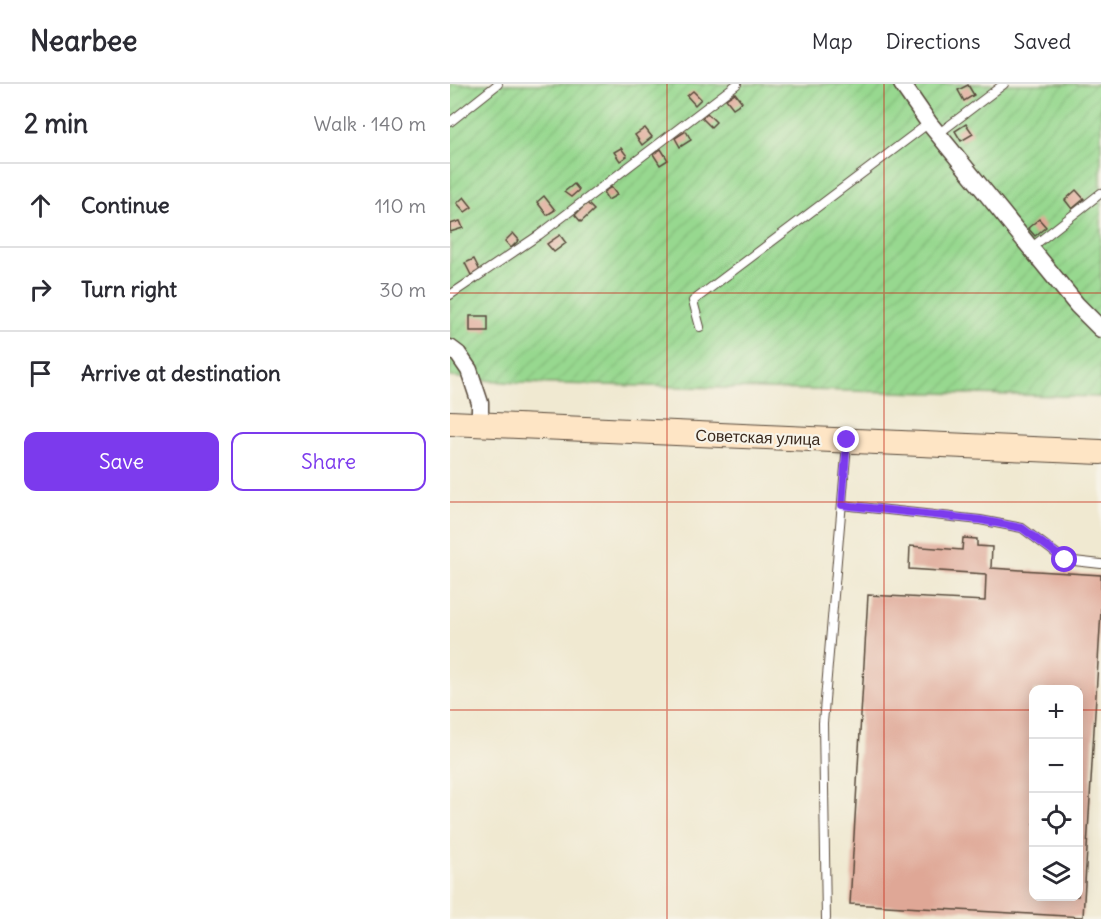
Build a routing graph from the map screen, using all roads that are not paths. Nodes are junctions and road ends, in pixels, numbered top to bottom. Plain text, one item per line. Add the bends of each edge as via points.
1 (498, 84) edge
2 (737, 84) edge
3 (902, 84) edge
4 (1004, 84) edge
5 (450, 122) edge
6 (934, 128) junction
7 (1101, 193) edge
8 (1032, 247) junction
9 (450, 295) edge
10 (700, 327) dead end
11 (1101, 329) edge
12 (450, 348) edge
13 (450, 423) edge
14 (480, 424) junction
15 (847, 440) junction
16 (1101, 452) edge
17 (842, 505) junction
18 (1101, 564) edge
19 (826, 919) edge

1 - 5 lane
2 - 9 lane via 538,236
3 - 6 street
4 - 6 lane
6 - 8 street
6 - 10 lane via 693,301
7 - 8 lane
8 - 11 street
12 - 14 street via 469,370 480,403
13 - 14 main road, Советская улица
14 - 15 main road, Советская улица
15 - 16 main road, Советская улица
15 - 17 lane
17 - 18 lane via 1022,528 1065,560
17 - 19 lane via 823,723

